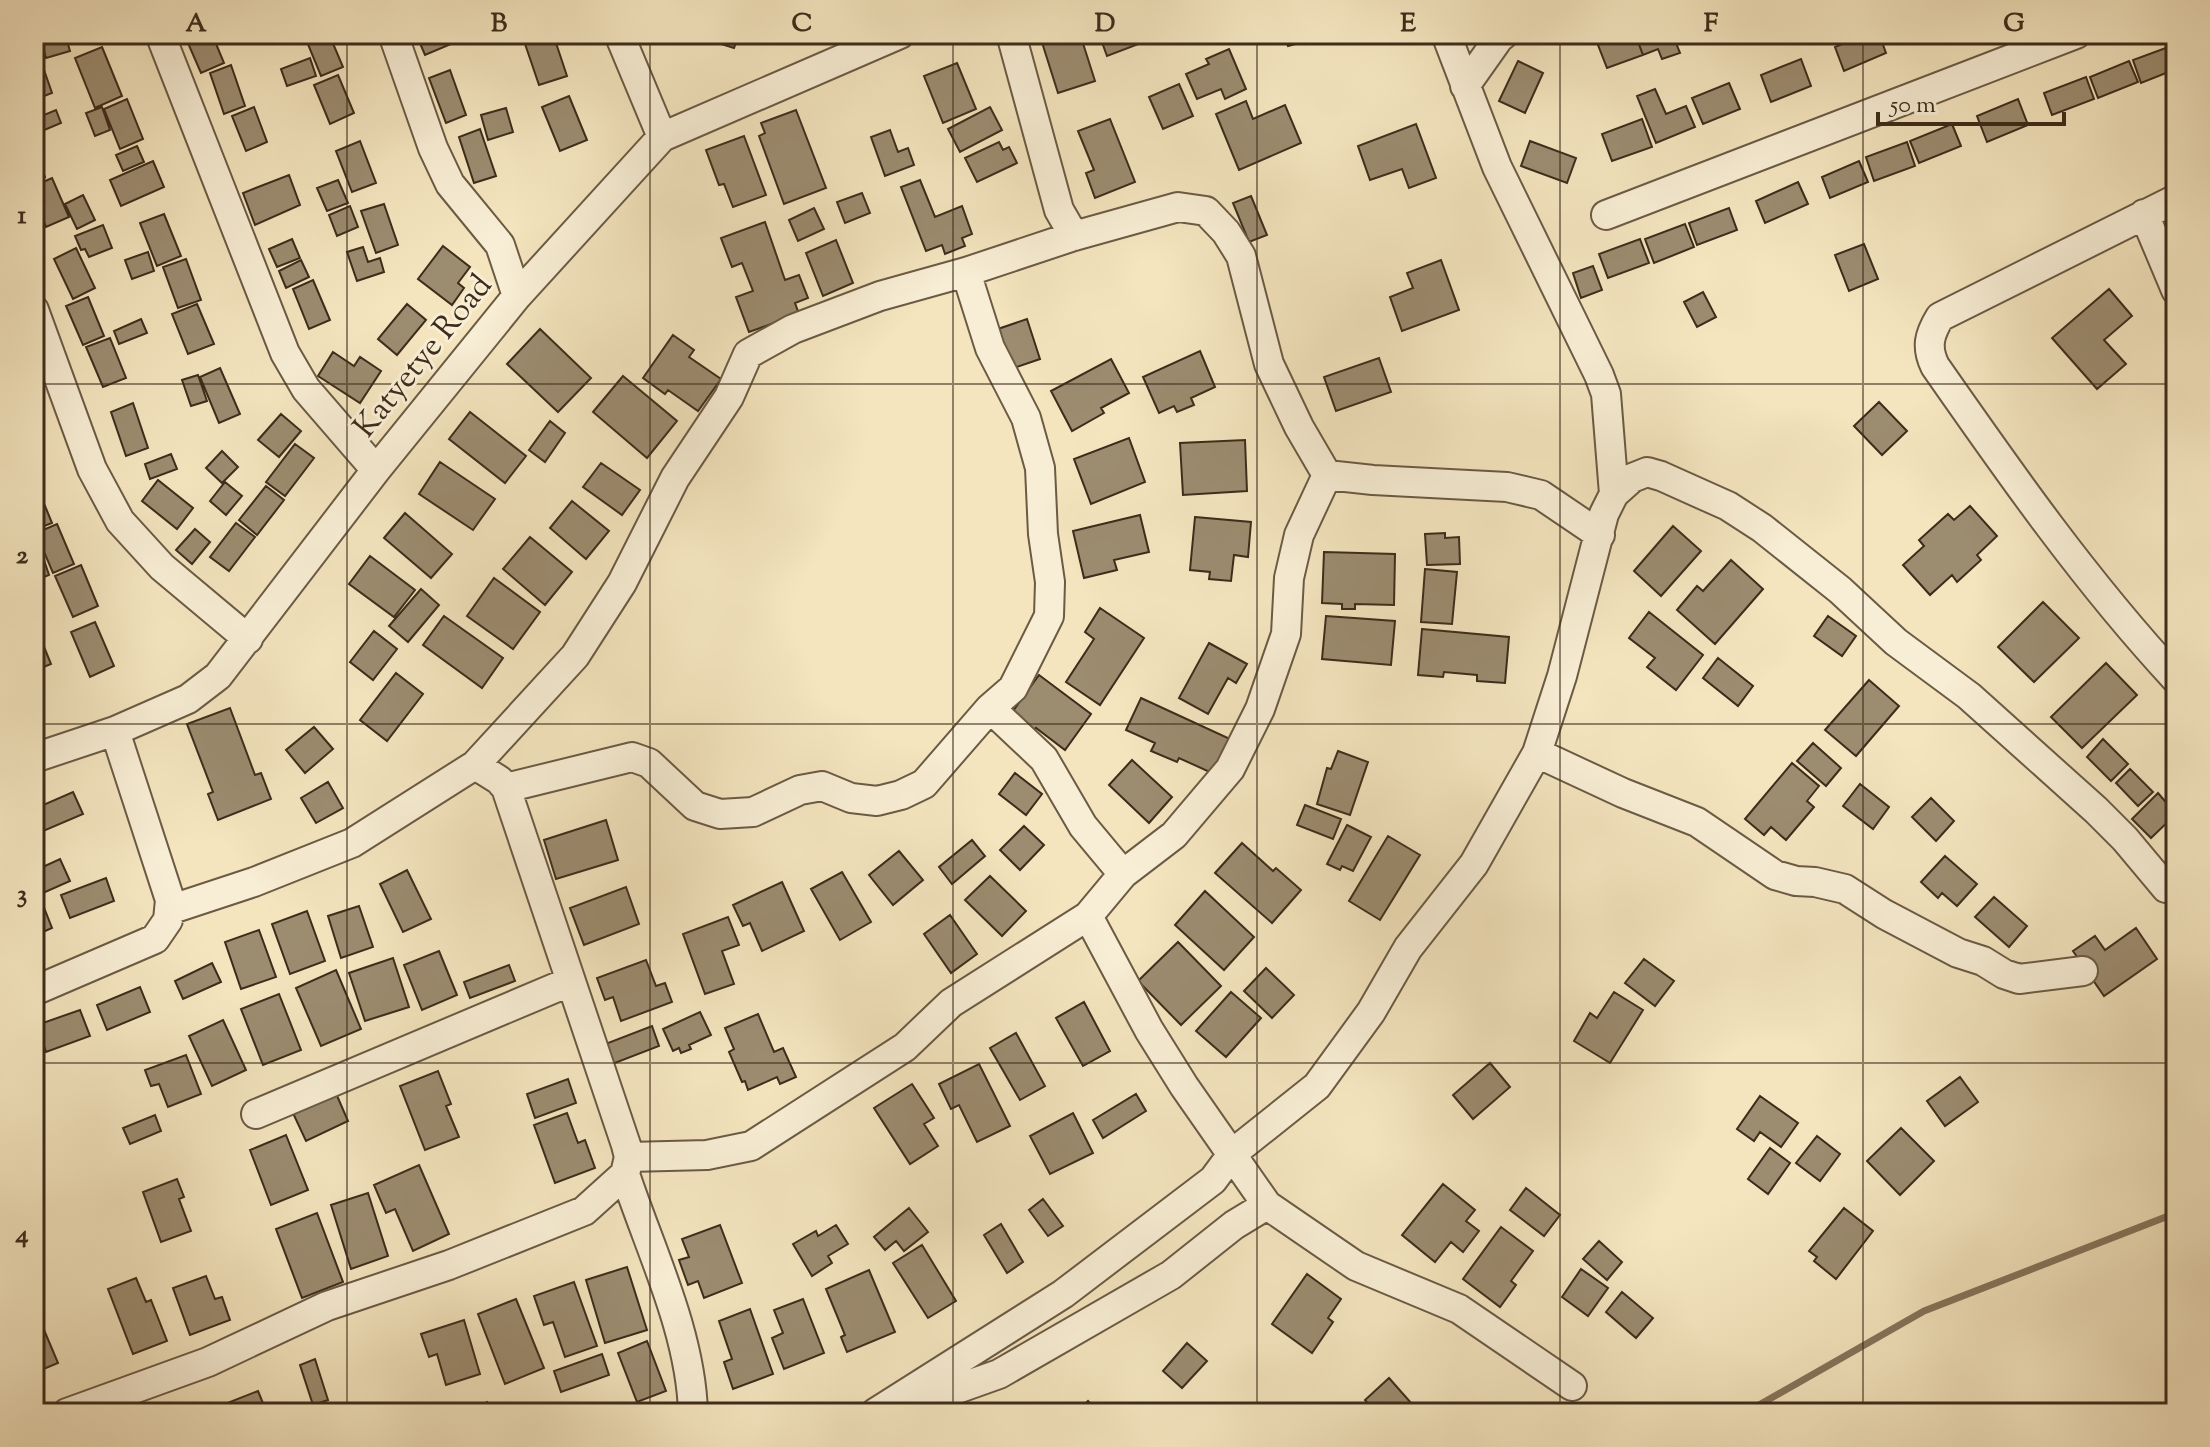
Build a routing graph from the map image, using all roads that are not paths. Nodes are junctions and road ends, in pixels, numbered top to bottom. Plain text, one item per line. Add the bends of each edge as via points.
1 (160, 34) edge
2 (393, 34) edge
3 (619, 34) edge
4 (900, 34) edge
5 (1011, 34) edge
6 (1446, 34) edge
7 (1504, 34) edge
8 (2076, 34) edge
9 (1465, 86) junction
10 (662, 137) junction
11 (2176, 199) edge
12 (2144, 214) junction
13 (1606, 215) dead end
14 (1074, 236) junction
15 (966, 272) junction
16 (2176, 290) edge
17 (517, 296) junction
18 (34, 310) edge
19 (376, 470) junction
20 (1327, 475) junction
21 (1614, 494) junction
22 (1600, 535) junction
23 (248, 639) junction
24 (2176, 679) edge
25 (990, 708) junction
26 (115, 731) junction
27 (1537, 753) junction
28 (34, 758) edge
29 (475, 765) junction
30 (506, 788) junction
31 (1123, 874) junction
32 (2166, 888) dead end
33 (169, 910) junction
34 (1088, 916) junction
35 (2083, 971) dead end
36 (569, 982) junction
37 (34, 991) edge
38 (256, 1114) dead end
39 (1233, 1153) junction
40 (627, 1166) junction
41 (1267, 1205) junction
42 (1572, 1386) dead end
43 (884, 1408) edge
44 (67, 1413) edge
45 (693, 1413) edge

1 - 19 street via 285,353 306,389
2 - 17 street via 450,184 500,245
3 - 10 street
4 - 10 street, Katyetye Road
5 - 14 street via 1059,210
6 - 9 street
7 - 9 street
8 - 13 street
9 - 21 street via 1497,167 1603,385
10 - 17 street, Katyetye Road
11 - 12 street
12 - 16 street
12 - 24 street via 1940,317 1929,353 2086,577
14 - 15 street
14 - 20 street via 1178,207 1206,211 1241,256 1269,364
15 - 25 street via 990,348 1026,418 1040,468 1050,582 1049,616 1013,688
15 - 29 street via 866,301 793,329 748,354 729,397 675,478 622,583 575,656
17 - 19 street, Katyetye Road
18 - 23 street via 92,469 120,521 162,567
19 - 23 street, Katyetye Road
20 - 22 street via 1507,487 1541,495
20 - 31 street via 1299,535 1289,578 1286,634 1260,709 1230,769 1174,835
21 - 22 street
21 - 32 street via 1647,472 1728,506 1762,528 1896,642 1969,696 2096,810
22 - 27 street
23 - 26 street, Katyetye Road via 218,676 188,699
25 - 30 street via 924,784 877,801 822,786 800,790 753,812 720,814 695,806 649,763 632,757
25 - 31 street via 1044,759 1083,826
26 - 28 street, Katyetye Road
26 - 33 street
27 - 35 street via 1697,822 1775,875 1845,889 2004,974 2019,979
27 - 39 street via 1474,864 1408,948 1371,1012 1317,1086
29 - 30 street
29 - 33 street via 352,843
30 - 36 street
31 - 34 street
33 - 37 street via 155,939
34 - 39 street via 1149,1030
34 - 40 street via 951,1003 905,1047 751,1146
36 - 38 street
36 - 40 street
39 - 41 street
39 - 43 street via 1213,1180 1063,1294
40 - 44 street via 584,1211 327,1306 208,1362
40 - 45 street via 673,1306 693,1382
41 - 42 street via 1356,1266 1459,1309
41 - 43 street via 1171,1275 999,1374

